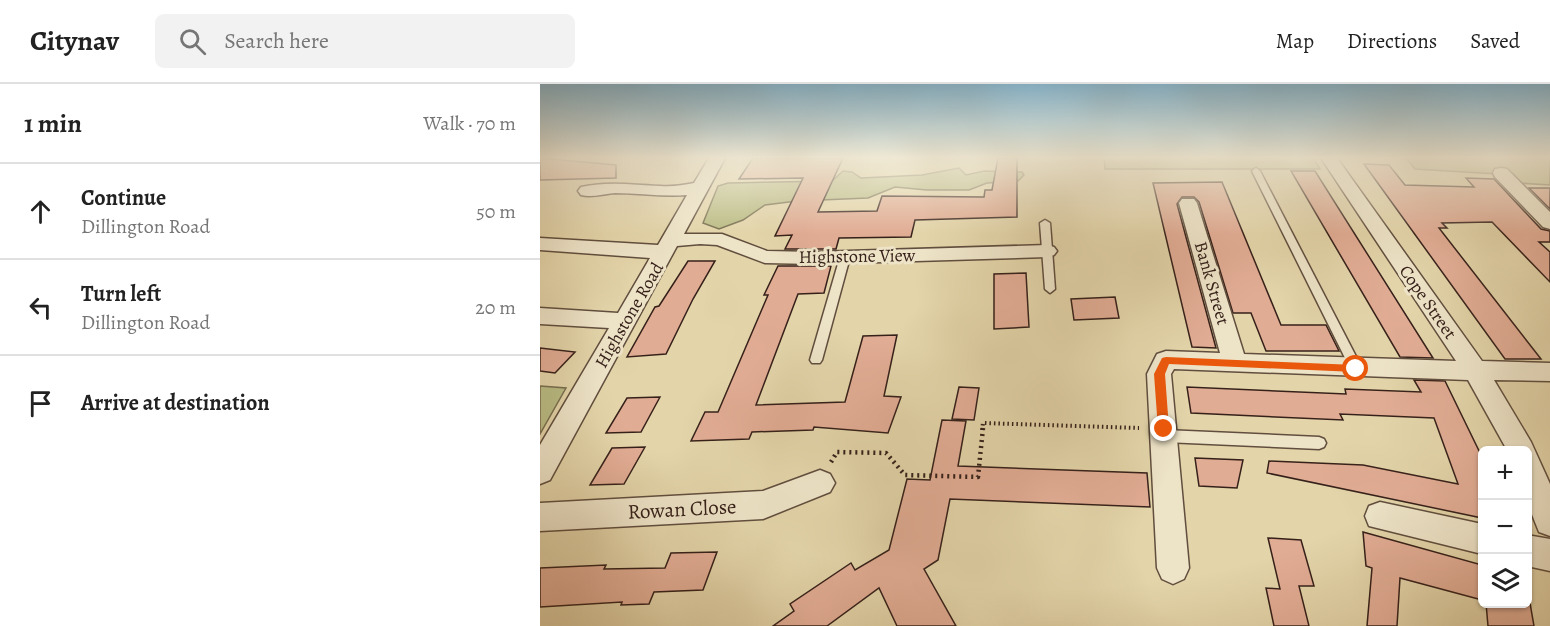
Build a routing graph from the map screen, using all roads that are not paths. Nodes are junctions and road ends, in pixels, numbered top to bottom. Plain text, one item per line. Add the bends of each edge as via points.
1 (703, 183) edge
2 (1262, 183) edge
3 (1346, 183) edge
4 (1511, 183) edge
5 (700, 188) junction
6 (587, 191) dead end
7 (1188, 203) dead end
8 (1045, 223) dead end
9 (1550, 224) edge
10 (540, 244) edge
11 (669, 245) junction
12 (1047, 251) junction
13 (845, 257) junction
14 (1050, 289) dead end
15 (540, 316) edge
16 (625, 321) junction
17 (816, 360) dead end
18 (1235, 364) junction
19 (1356, 369) junction
20 (1476, 371) junction
21 (1550, 372) edge
22 (1164, 432) junction
23 (1319, 443) dead end
24 (1519, 446) edge
25 (540, 471) edge
26 (1532, 475) edge
27 (820, 483) road end
28 (1380, 516) dead end
29 (540, 517) edge
30 (1550, 522) edge
31 (1478, 538) edge
32 (1532, 551) edge
33 (1550, 555) edge
34 (1173, 568) dead end

1 - 5 street, Highstone Road
2 - 19 lane
3 - 20 street, Cope Street
4 - 9 street
5 - 6 street via 664,192 615,188
5 - 11 street, Highstone Road
7 - 18 street, Bank Street
8 - 12 lane
10 - 11 street, Highstone View via 650,252
11 - 13 street, Highstone View via 700,237 723,240 765,257
11 - 16 street, Highstone Road
12 - 13 street, Highstone View
12 - 14 lane
13 - 17 lane
15 - 16 street
16 - 25 street, Highstone Road
18 - 19 street
18 - 22 street via 1166,360 1160,374
19 - 20 street
20 - 21 street
20 - 24 street, Cope Street
22 - 23 lane
22 - 34 street
26 - 30 street
27 - 29 street, Rowan Close via 763,505
28 - 31 street
32 - 33 street

